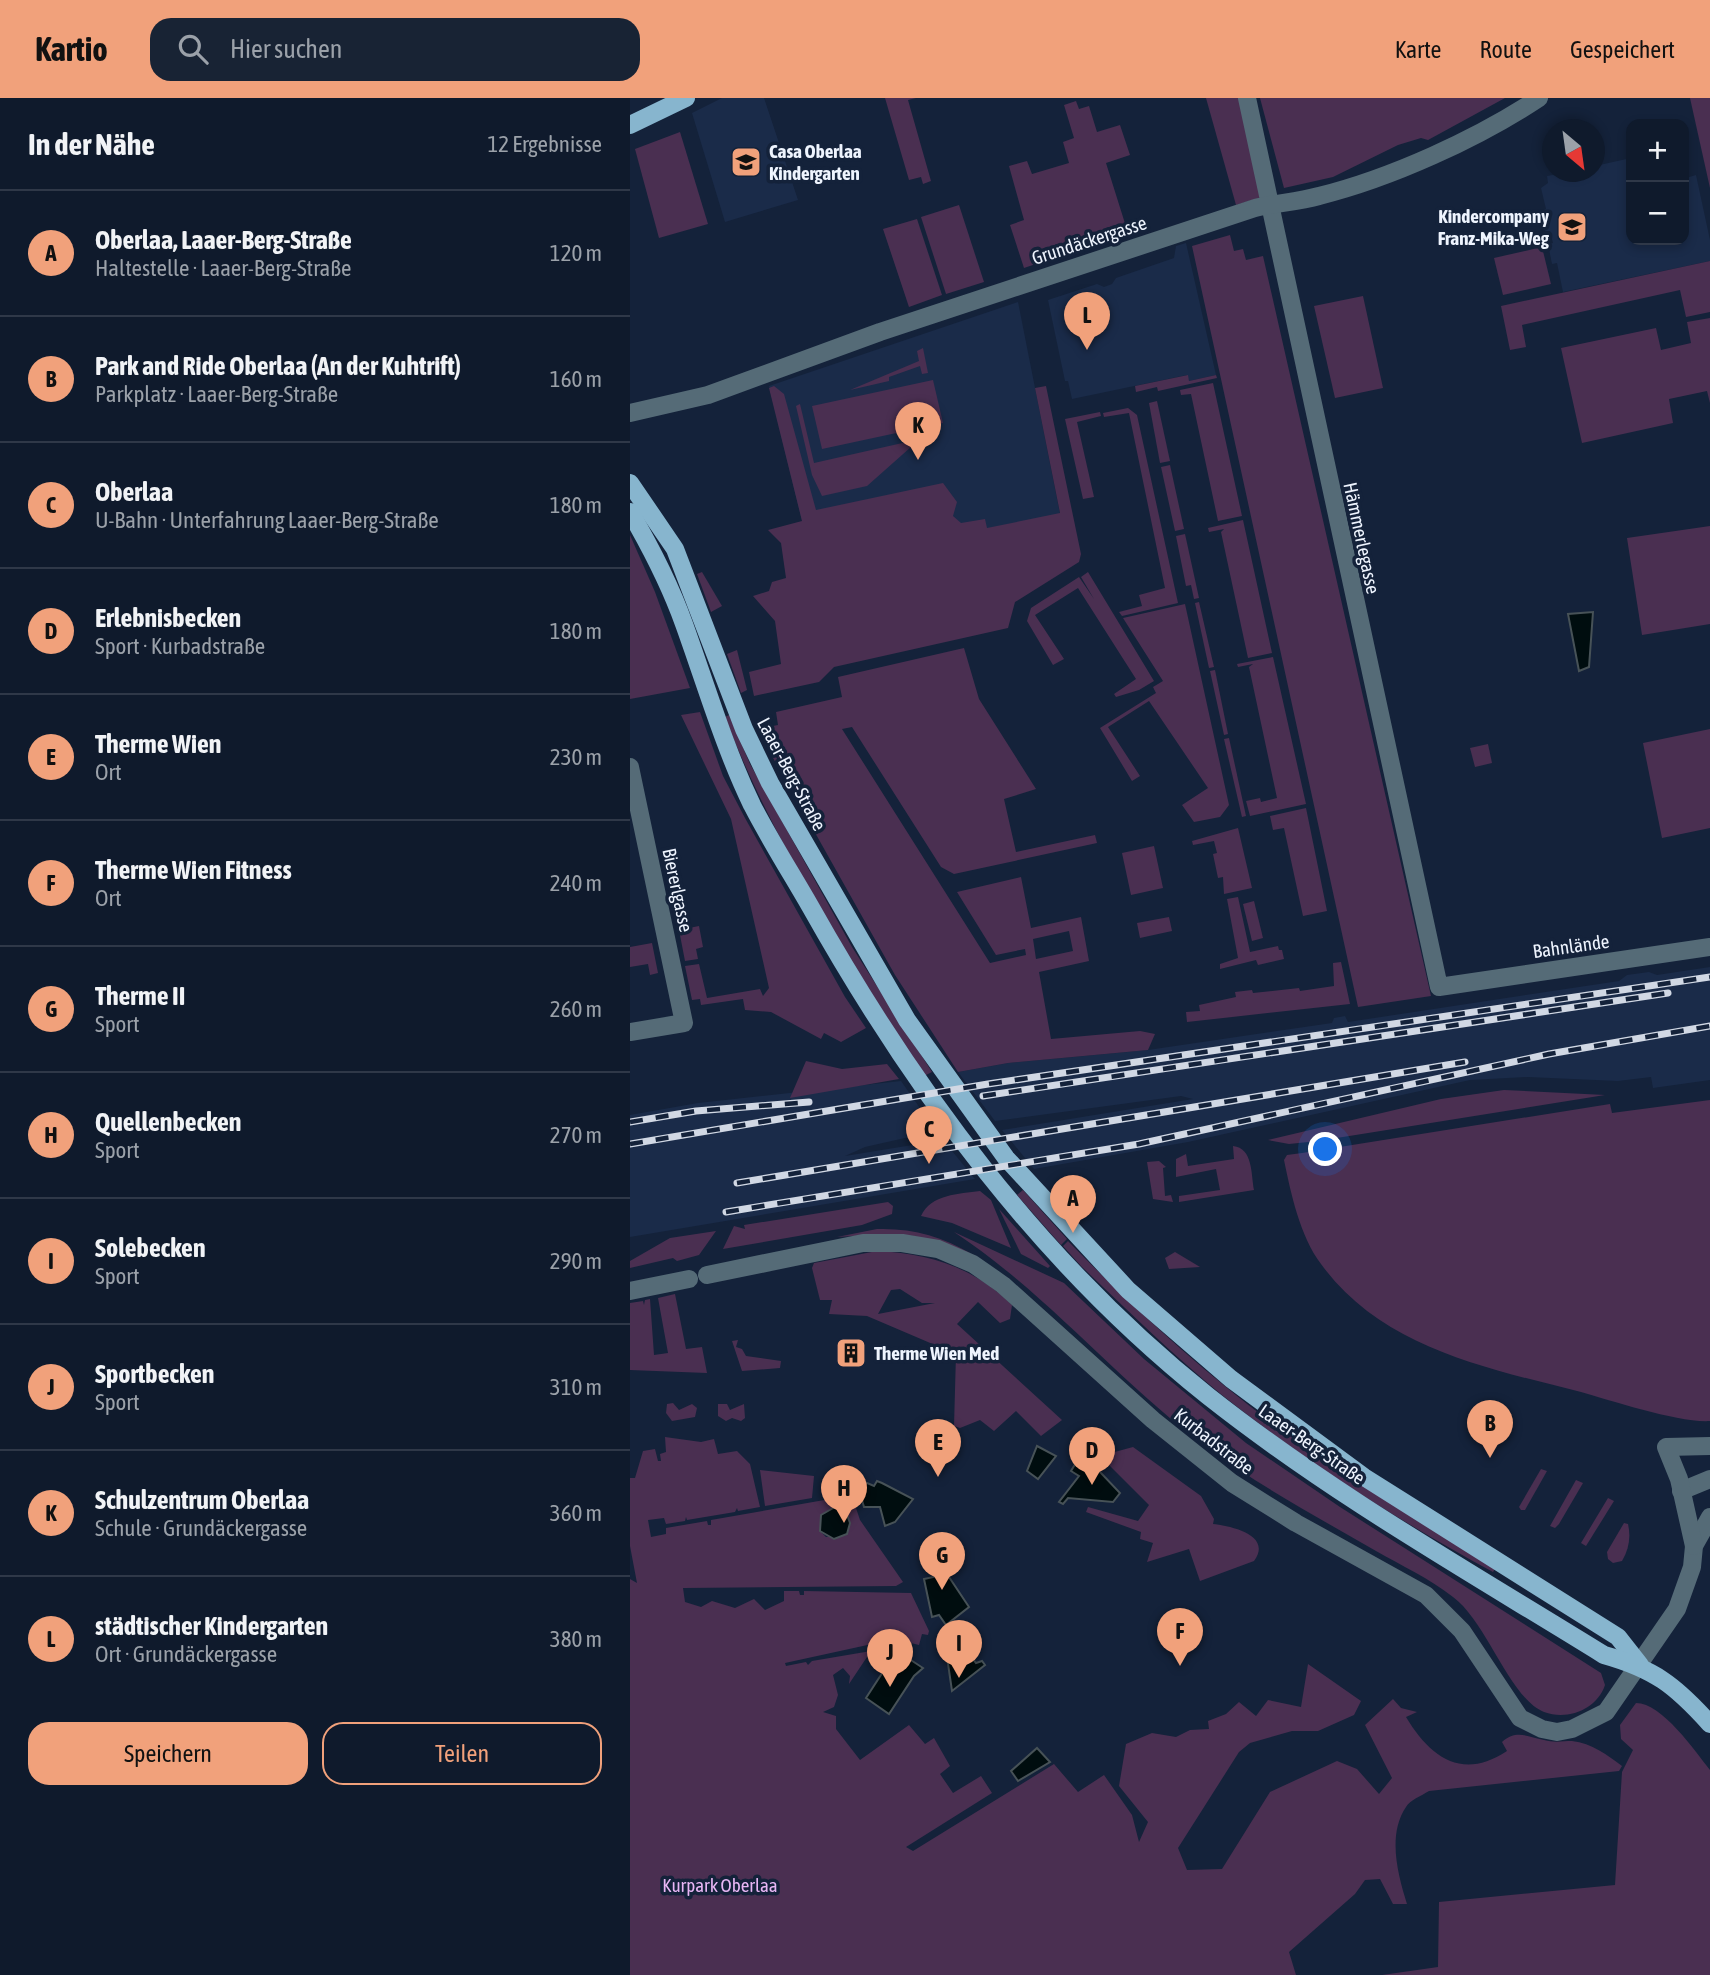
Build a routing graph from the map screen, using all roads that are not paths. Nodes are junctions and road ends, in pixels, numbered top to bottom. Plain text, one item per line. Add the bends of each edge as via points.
1 (686, 98) edge
2 (1247, 98) edge
3 (1539, 98) edge
4 (630, 125) edge
5 (1271, 204) junction
6 (635, 411) edge
7 (630, 483) edge
8 (630, 512) edge
9 (630, 766) edge
10 (1710, 947) edge
11 (1439, 987) joint
12 (630, 1032) edge
13 (630, 1291) edge
14 (1710, 1446) edge
15 (1710, 1479) edge
16 (1681, 1490) junction
17 (1710, 1517) edge
18 (1695, 1546) junction
19 (1640, 1665) junction
20 (1710, 1724) edge

1 - 4 main road
2 - 5 street, Hämmerlegasse
3 - 5 street, Grundäckergasse via 1488,127 1376,177 1319,196
5 - 6 street, Grundäckergasse via 900,325 708,395
5 - 11 street, Hämmerlegasse
7 - 19 main road, Laaer-Berg-Straße via 675,549 750,745 882,980 942,1073 1035,1191 1128,1290 1231,1379 1364,1477 1618,1637
8 - 19 main road, Laaer-Berg-Straße via 683,621 752,806 853,983 914,1077 1005,1196 1150,1345 1272,1444 1604,1654
9 - 12 street, Biererlgasse via 684,1023
10 - 11 street, Bahnlände
13 - 19 street, Kurbadstraße via 863,1244 938,1249 973,1264 1003,1285 1153,1420 1232,1483 1426,1595 1462,1631 1504,1697 1531,1725 1557,1732 1597,1718
14 - 16 street via 1666,1447
15 - 16 street
16 - 18 street
17 - 18 street
18 - 19 street, Kurbadstraße via 1676,1609
19 - 20 main road, Laaer-Berg-Straße via 1671,1684

